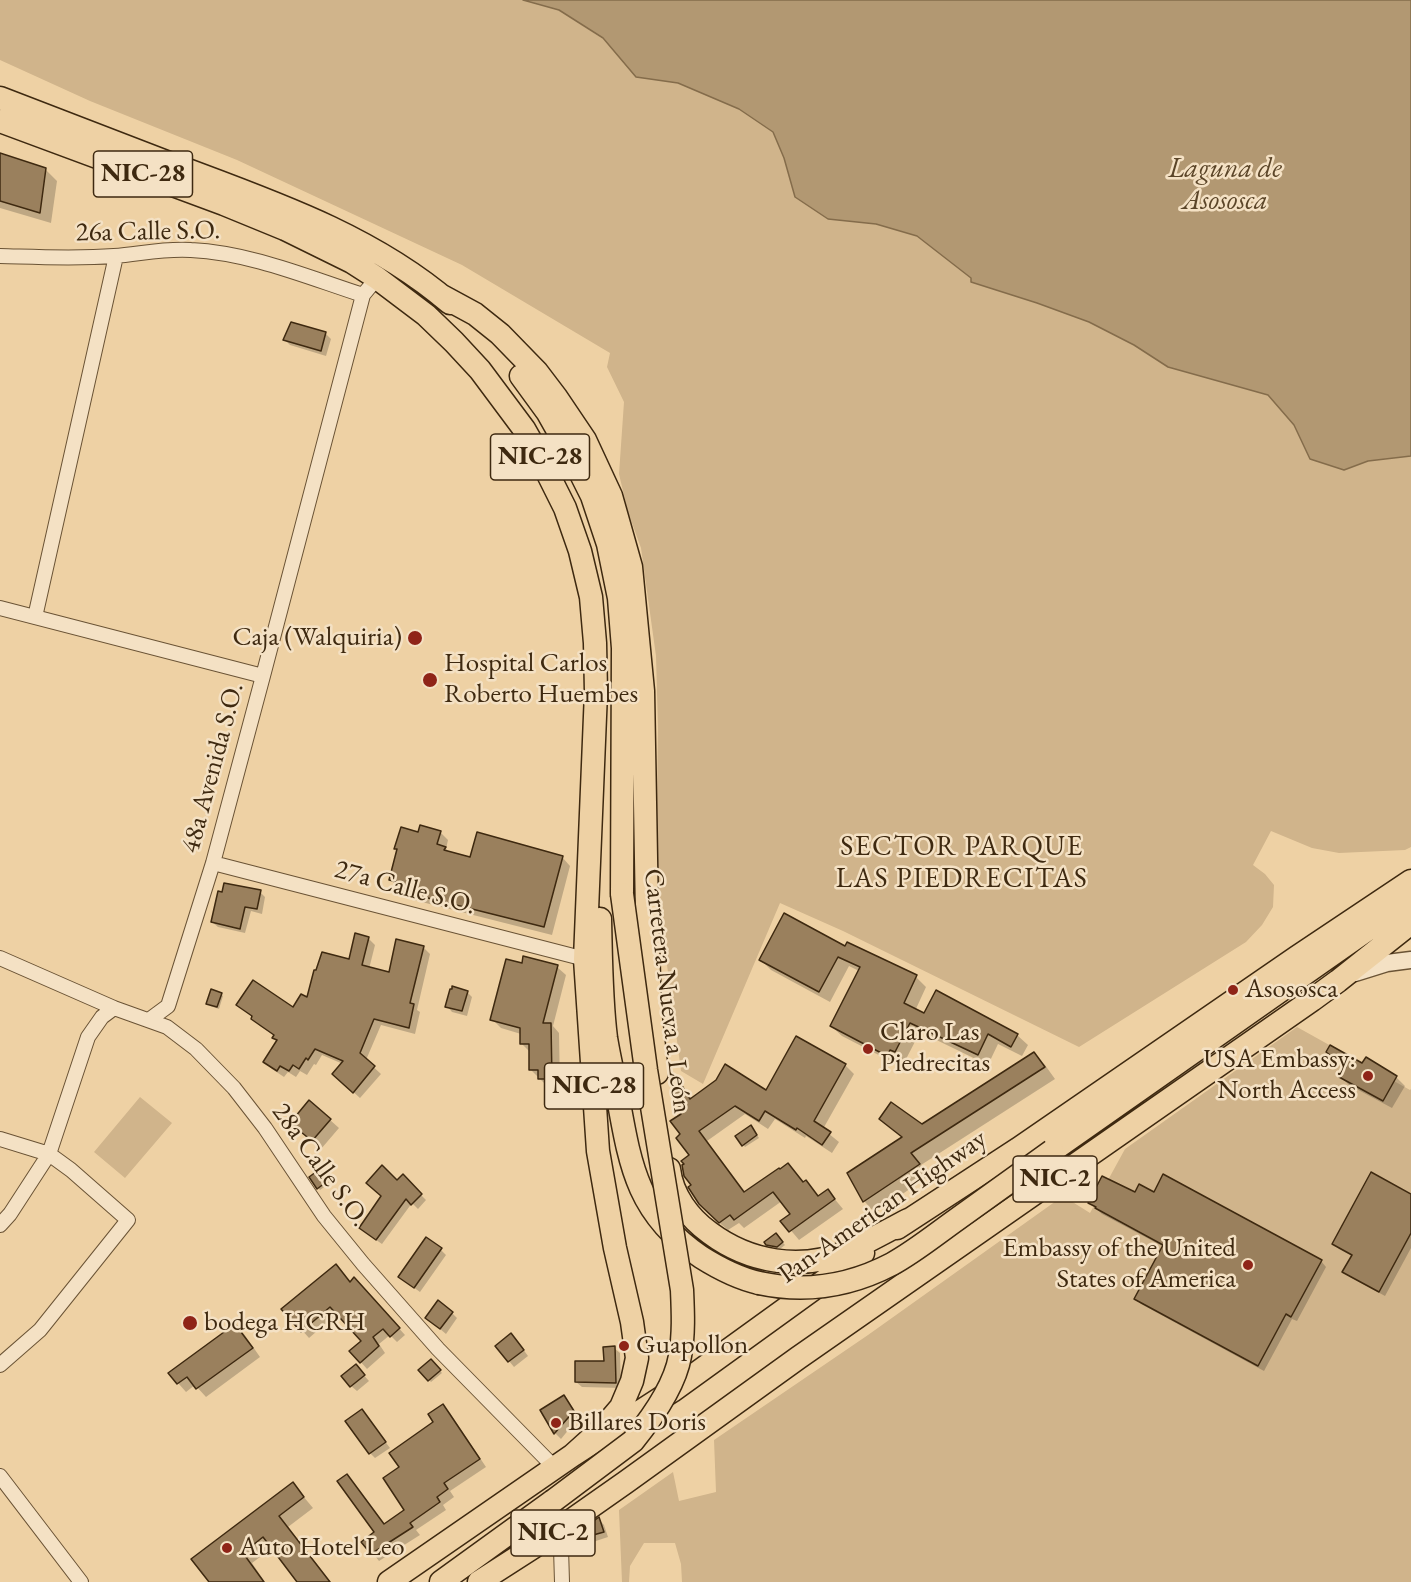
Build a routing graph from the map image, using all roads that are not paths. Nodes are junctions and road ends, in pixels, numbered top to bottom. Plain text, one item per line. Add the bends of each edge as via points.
1 (0, 98) edge
2 (0, 121) edge
3 (293, 211) junction
4 (0, 256) edge
5 (116, 256) junction
6 (377, 278) junction
7 (363, 295) junction
8 (440, 295) junction
9 (570, 452) junction
10 (0, 608) edge
11 (35, 617) junction
12 (263, 676) junction
13 (596, 692) junction
14 (213, 863) junction
15 (1411, 881) edge
16 (1411, 899) edge
17 (1411, 923) edge
18 (0, 957) edge
19 (585, 959) junction
20 (1411, 960) edge
21 (1338, 981) junction
22 (114, 1008) junction
23 (149, 1020) junction
24 (0, 1139) edge
25 (49, 1154) junction
26 (908, 1220) junction
27 (0, 1225) edge
28 (0, 1365) edge
29 (564, 1461) junction
30 (0, 1476) edge
31 (554, 1533) junction
32 (81, 1582) edge
33 (389, 1582) edge
34 (441, 1582) edge
35 (479, 1582) edge
36 (562, 1582) edge

1 - 3 highway, Carretera Nueva a León / NIC-28
2 - 6 highway, NIC-28 via 285,229
3 - 6 highway via 314,231 368,261
3 - 8 highway, Carretera Nueva a León / NIC-28 via 372,250
4 - 5 street, 26a Calle S.O.
5 - 7 street, 26a Calle S.O. via 190,249 234,254
5 - 11 street
6 - 7 street, 48a Avenida S.O.
6 - 9 highway via 405,284 462,330 507,379 541,429
6 - 13 highway, NIC-28 via 426,315 480,370 537,452 565,508 580,551 591,597
7 - 12 street, 48a Avenida S.O.
8 - 9 highway, Carretera Nueva a León / NIC-28 via 498,349 526,382
8 - 26 highway via 475,314 500,334 537,372 567,412 611,496 631,567 643,691 650,1011 669,1174 682,1206 724,1244 750,1256 780,1262 800,1262 844,1252
9 - 34 highway, Carretera Nueva a León / NIC-28, bridge via 592,496 619,598 623,648 622,894 682,1290 684,1326 674,1376 633,1441
10 - 11 street
11 - 12 street
12 - 14 street, 48a Avenida S.O.
13 - 16 highway, bridge via 602,993 606,1039 627,1150 640,1188 655,1215 692,1251 748,1281 776,1287 835,1285 891,1264
13 - 19 highway, NIC-28
14 - 19 street, 27a Calle S.O.
14 - 23 street, 48a Avenida S.O. via 168,1006
15 - 26 highway, Pan-American Highway / NIC-2
17 - 21 highway, NIC-2
18 - 22 street, 28a Calle S.O.
19 - 29 highway, NIC-28 via 598,1151 637,1358 621,1407
20 - 21 street via 1370,967
21 - 31 highway, NIC-2
22 - 23 street, 28a Calle S.O.
22 - 25 street via 88,1036
23 - 29 street, 28a Calle S.O. via 167,1027 196,1048 234,1088 324,1216 438,1349
24 - 25 street
25 - 27 street
25 - 28 street via 128,1220 40,1330
26 - 29 highway, Pan-American Highway / NIC-2 via 672,1391
29 - 33 highway, Pan-American Highway / NIC-2
30 - 32 street
31 - 35 highway, NIC-2
31 - 36 street via 561,1548

